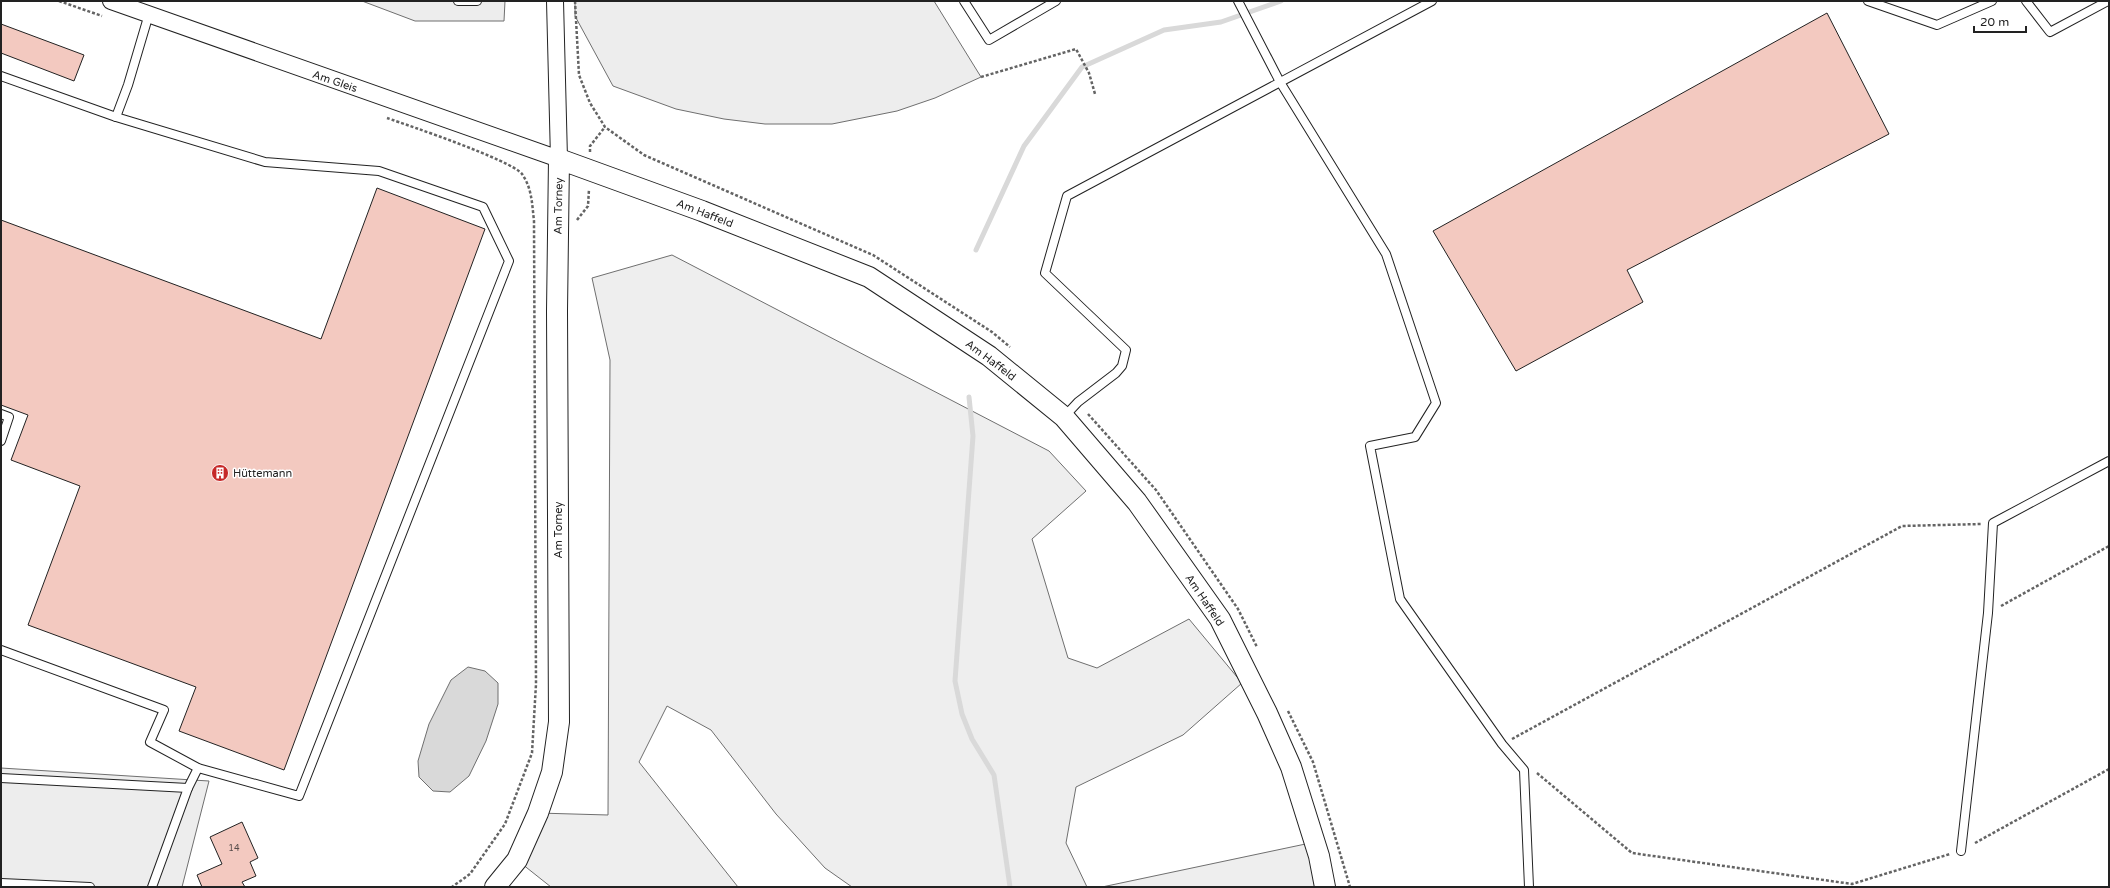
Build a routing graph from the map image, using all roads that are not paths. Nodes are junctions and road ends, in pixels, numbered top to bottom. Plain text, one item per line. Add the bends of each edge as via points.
1 (112, 1) edge
2 (458, 1) edge
3 (477, 1) edge
4 (555, 1) edge
5 (964, 1) edge
6 (1056, 1) edge
7 (1238, 1) edge
8 (1432, 1) edge
9 (1871, 1) edge
10 (1992, 1) edge
11 (2026, 1) edge
12 (2108, 1) edge
13 (149, 14) junction
14 (1, 76) edge
15 (1280, 82) junction
16 (116, 117) junction
17 (559, 159) junction
18 (1, 414) edge
19 (1064, 417) junction
20 (1, 441) edge
21 (2109, 461) edge
22 (1, 650) edge
23 (198, 768) junction
24 (1, 778) edge
25 (188, 788) junction
26 (1961, 851) road end
27 (1, 884) edge
28 (90, 887) edge
29 (152, 887) edge
30 (495, 887) edge
31 (1325, 887) edge
32 (1529, 887) edge

1 - 13 street, Am Gleis
2 - 3 lane
4 - 17 street
5 - 6 lane via 988,40
7 - 15 lane
8 - 15 lane
9 - 10 lane via 1937,25
11 - 12 lane via 2050,32
13 - 16 lane
13 - 17 street, Am Gleis
14 - 16 lane
15 - 19 lane via 1067,196 1045,273 1126,350 1122,366 1116,373 1078,402
15 - 32 lane via 1386,254 1436,403 1415,437 1370,446 1400,599 1502,744 1524,770
16 - 23 lane via 265,162 379,171 482,207 509,261 299,796
17 - 19 street, Am Haffeld via 702,211 869,277 989,356
17 - 30 street, Am Torney via 559,722 552,772 538,813 517,860
18 - 20 lane via 9,417
19 - 31 street, Am Haffeld via 1137,502 1220,619 1291,767 1319,856
21 - 26 lane via 1993,523 1988,613
22 - 23 lane via 164,710 150,742
23 - 25 lane
24 - 25 lane
25 - 29 lane
27 - 28 lane

